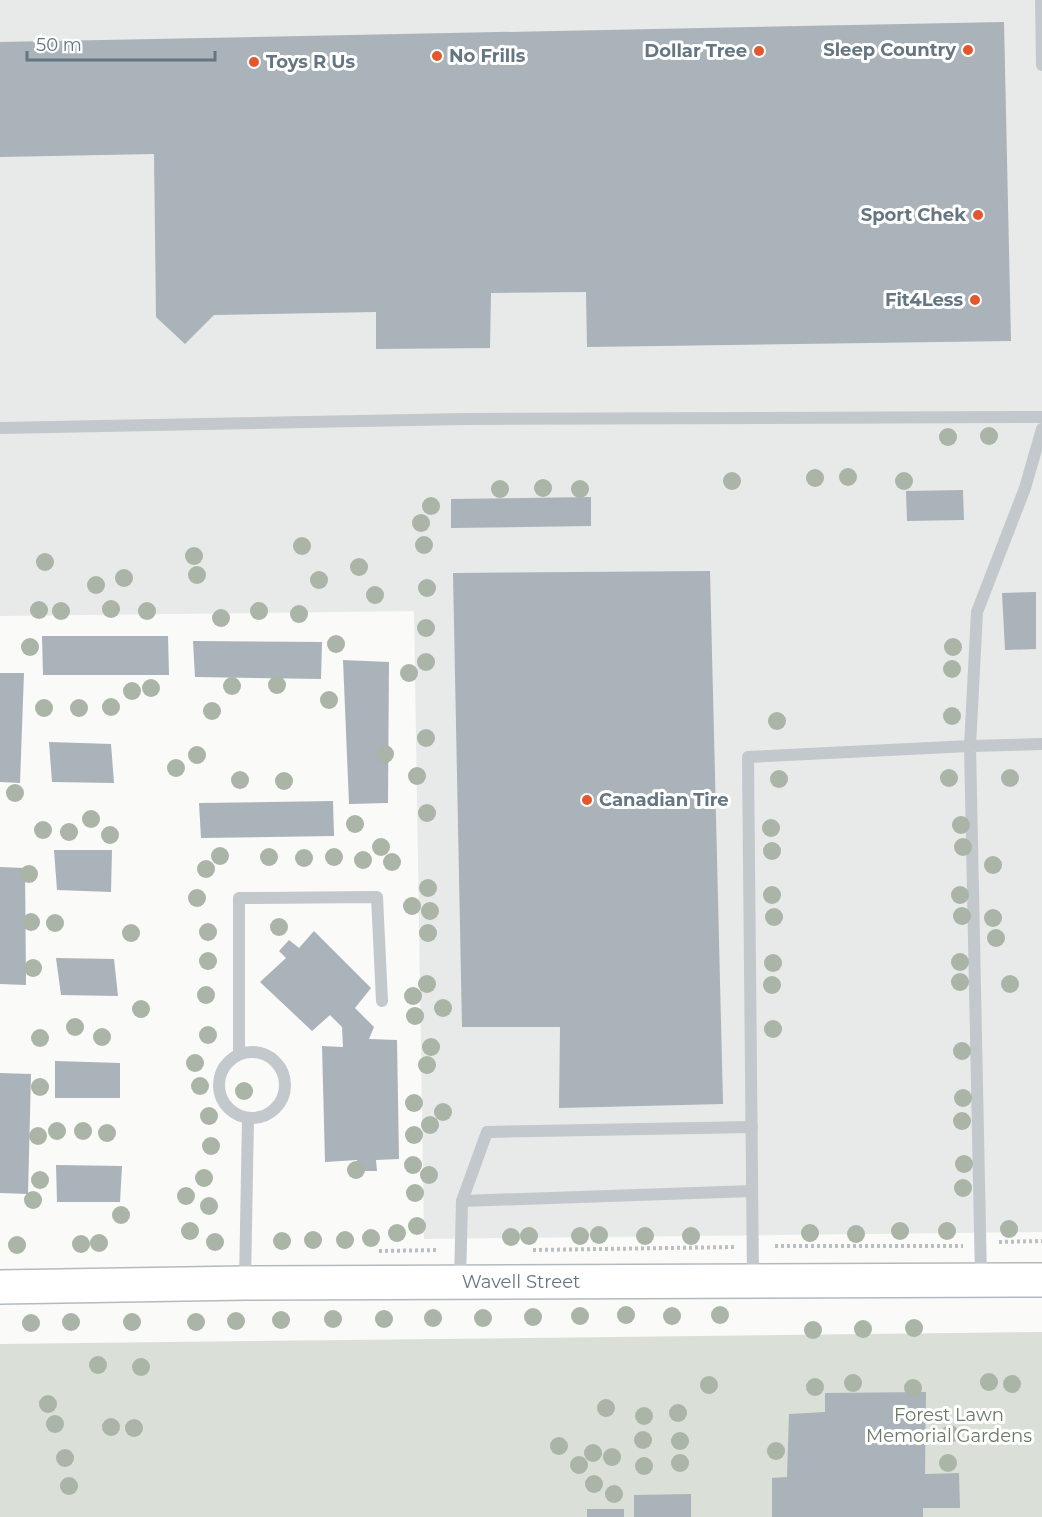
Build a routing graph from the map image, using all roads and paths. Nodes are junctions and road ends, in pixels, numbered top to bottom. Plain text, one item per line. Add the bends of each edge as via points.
1 (1041, 0) edge
2 (1042, 65) edge
3 (1042, 417) edge
4 (0, 428) edge
5 (1042, 429) edge
6 (1042, 744) edge
7 (970, 746) junction
8 (382, 1001) dead end
9 (239, 1054) junction
10 (248, 1118) junction
11 (752, 1127) junction
12 (752, 1191) junction
13 (462, 1201) junction
14 (1042, 1241) edge
15 (995, 1242) dead end
16 (775, 1246) dead end
17 (967, 1246) dead end
18 (738, 1247) dead end
19 (526, 1251) dead end
20 (981, 1280) junction
21 (1042, 1280) edge
22 (753, 1281) junction
23 (245, 1283) junction
24 (460, 1283) junction
25 (0, 1287) edge

1 - 2 lane
3 - 4 lane via 477,419
5 - 7 lane via 1025,488 977,612
6 - 7 lane
7 - 11 lane via 748,758
7 - 20 lane
8 - 9 lane via 377,897 239,898
9 - 10 lane via 226,1063 218,1084 225,1106
9 - 10 lane via 268,1055 283,1071 286,1082 281,1103 274,1111
10 - 23 lane
11 - 12 lane
11 - 13 lane via 487,1132
12 - 13 lane
12 - 22 lane
13 - 24 lane
14 - 15 path
16 - 17 path
18 - 19 path
20 - 21 street, Wavell Street
20 - 22 street, Wavell Street
22 - 24 street, Wavell Street
23 - 24 street, Wavell Street
23 - 25 street, Wavell Street

